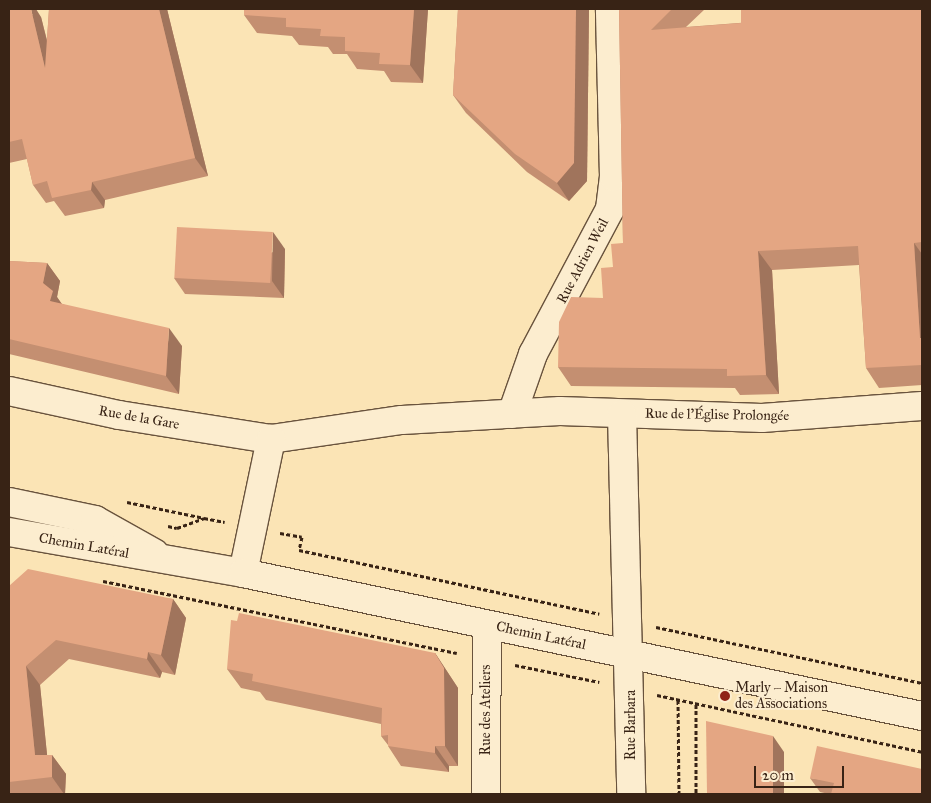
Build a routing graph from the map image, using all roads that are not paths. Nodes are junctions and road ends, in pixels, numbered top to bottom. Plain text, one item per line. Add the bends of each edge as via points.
1 (610, 9) edge
2 (9, 391) edge
3 (922, 406) edge
4 (512, 414) junction
5 (622, 414) junction
6 (270, 439) junction
7 (9, 502) edge
8 (9, 532) edge
9 (159, 556) junction
10 (243, 573) junction
11 (487, 625) junction
12 (630, 655) junction
13 (922, 716) edge
14 (486, 794) edge
15 (631, 794) edge

1 - 4 street, Rue Adrien Weil via 614,177 610,209 534,354
2 - 6 street, Rue de la Gare via 119,415
3 - 5 street, Rue de l'Église Prolongée via 762,418
4 - 5 street, Rue de l'Église Prolongée
4 - 6 street, Rue de la Gare via 402,420
5 - 12 street, Rue Barbara
6 - 10 street
7 - 9 street, Chemin Latéral via 95,520
8 - 9 street, Chemin Latéral via 97,550
9 - 10 street, Chemin Latéral
10 - 11 street, Chemin Latéral
11 - 12 street, Chemin Latéral
11 - 14 street, Rue des Ateliers
12 - 13 street, Chemin Latéral
12 - 15 street, Rue Barbara

